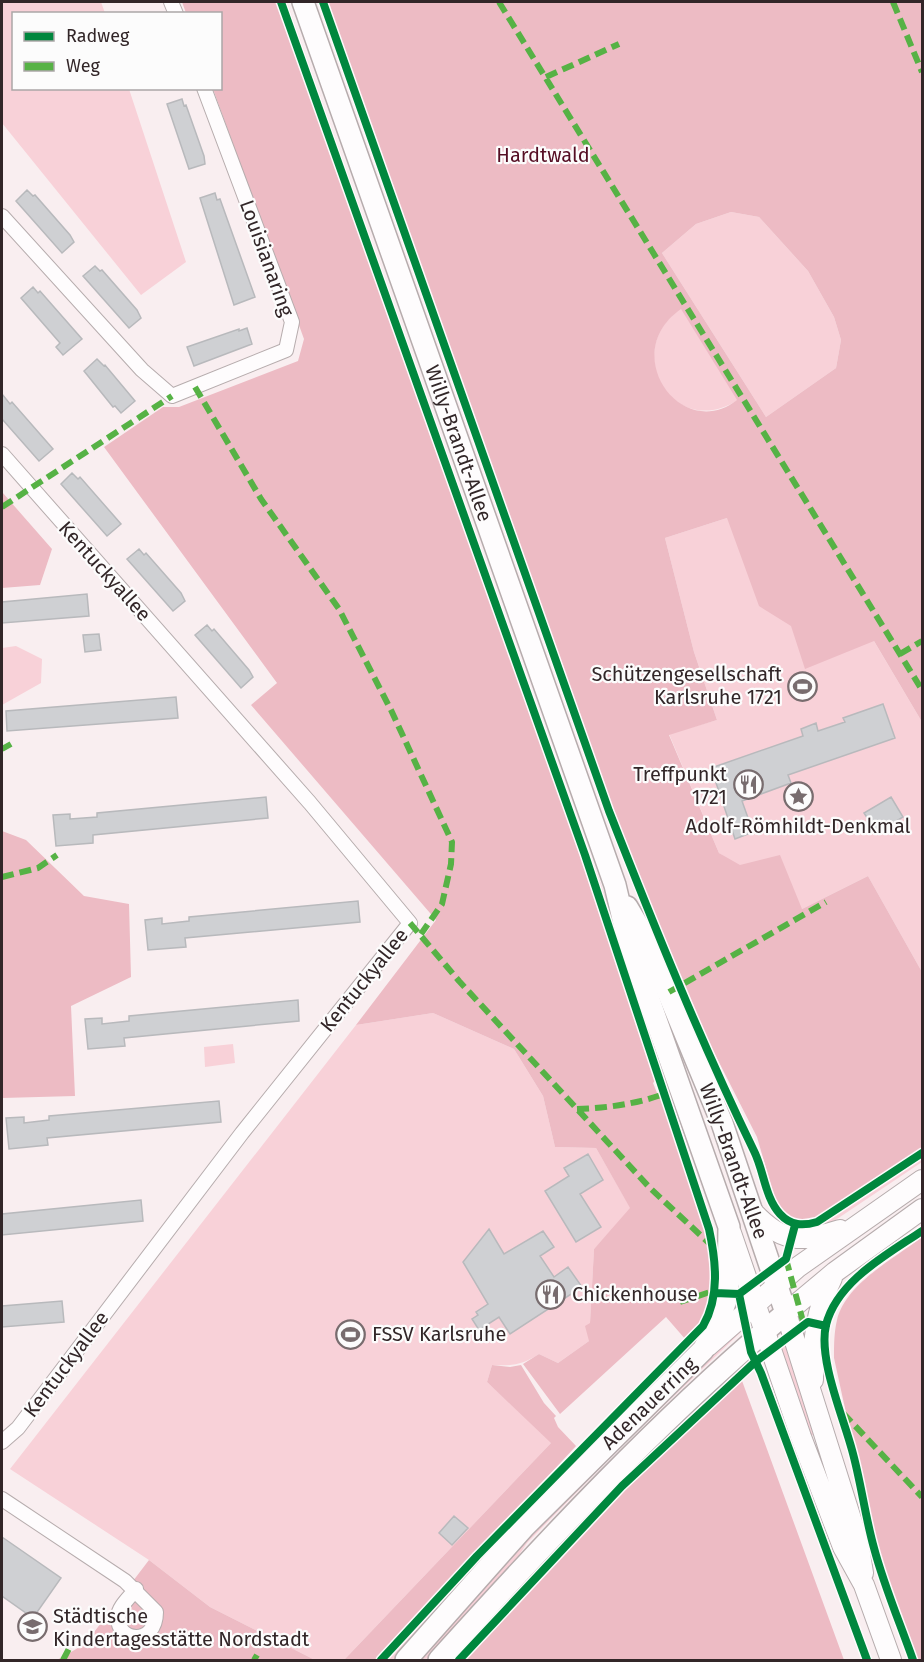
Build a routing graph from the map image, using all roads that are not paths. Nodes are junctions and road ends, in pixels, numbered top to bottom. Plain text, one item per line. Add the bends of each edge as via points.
1 (303, 2) edge
2 (205, 90) edge
3 (2, 216) edge
4 (2, 454) edge
5 (615, 885) junction
6 (922, 1180) edge
7 (922, 1209) edge
8 (754, 1213) junction
9 (857, 1224) junction
10 (729, 1227) junction
11 (836, 1272) junction
12 (778, 1284) junction
13 (755, 1304) junction
14 (786, 1313) junction
15 (765, 1332) junction
16 (704, 1350) junction
17 (813, 1400) junction
18 (2, 1442) edge
19 (2, 1499) edge
20 (864, 1585) junction
21 (136, 1589) dead end
22 (405, 1660) edge
23 (439, 1660) edge
24 (891, 1660) edge

1 - 5 main road, Willy-Brandt-Allee
2 - 3 street, Louisianaring via 292,322 286,350 172,396 142,370
4 - 18 street, Kentuckyallee via 410,923 243,1133 18,1428
5 - 8 main road, Willy-Brandt-Allee via 655,960
5 - 10 main road, Willy-Brandt-Allee via 628,940
6 - 9 main road, Adenauerring
7 - 11 main road, Adenauerring
8 - 9 main road via 778,1233 801,1239
8 - 12 main road, Willy-Brandt-Allee
9 - 12 main road, Adenauerring
10 - 13 main road, Willy-Brandt-Allee
10 - 16 main road via 729,1290 722,1315
11 - 14 main road, Adenauerring
11 - 17 main road via 815,1323
12 - 13 main road, Adenauerring
12 - 14 main road, Willy-Brandt-Allee
13 - 15 main road, Willy-Brandt-Allee
13 - 16 main road, Adenauerring
14 - 15 main road, Adenauerring
14 - 17 main road, Willy-Brandt-Allee
15 - 20 main road, Willy-Brandt-Allee via 843,1547
15 - 23 main road, Adenauerring via 609,1479
16 - 22 main road, Adenauerring via 524,1527
17 - 20 main road, Willy-Brandt-Allee via 858,1541
19 - 21 street
20 - 24 main road, Willy-Brandt-Allee

